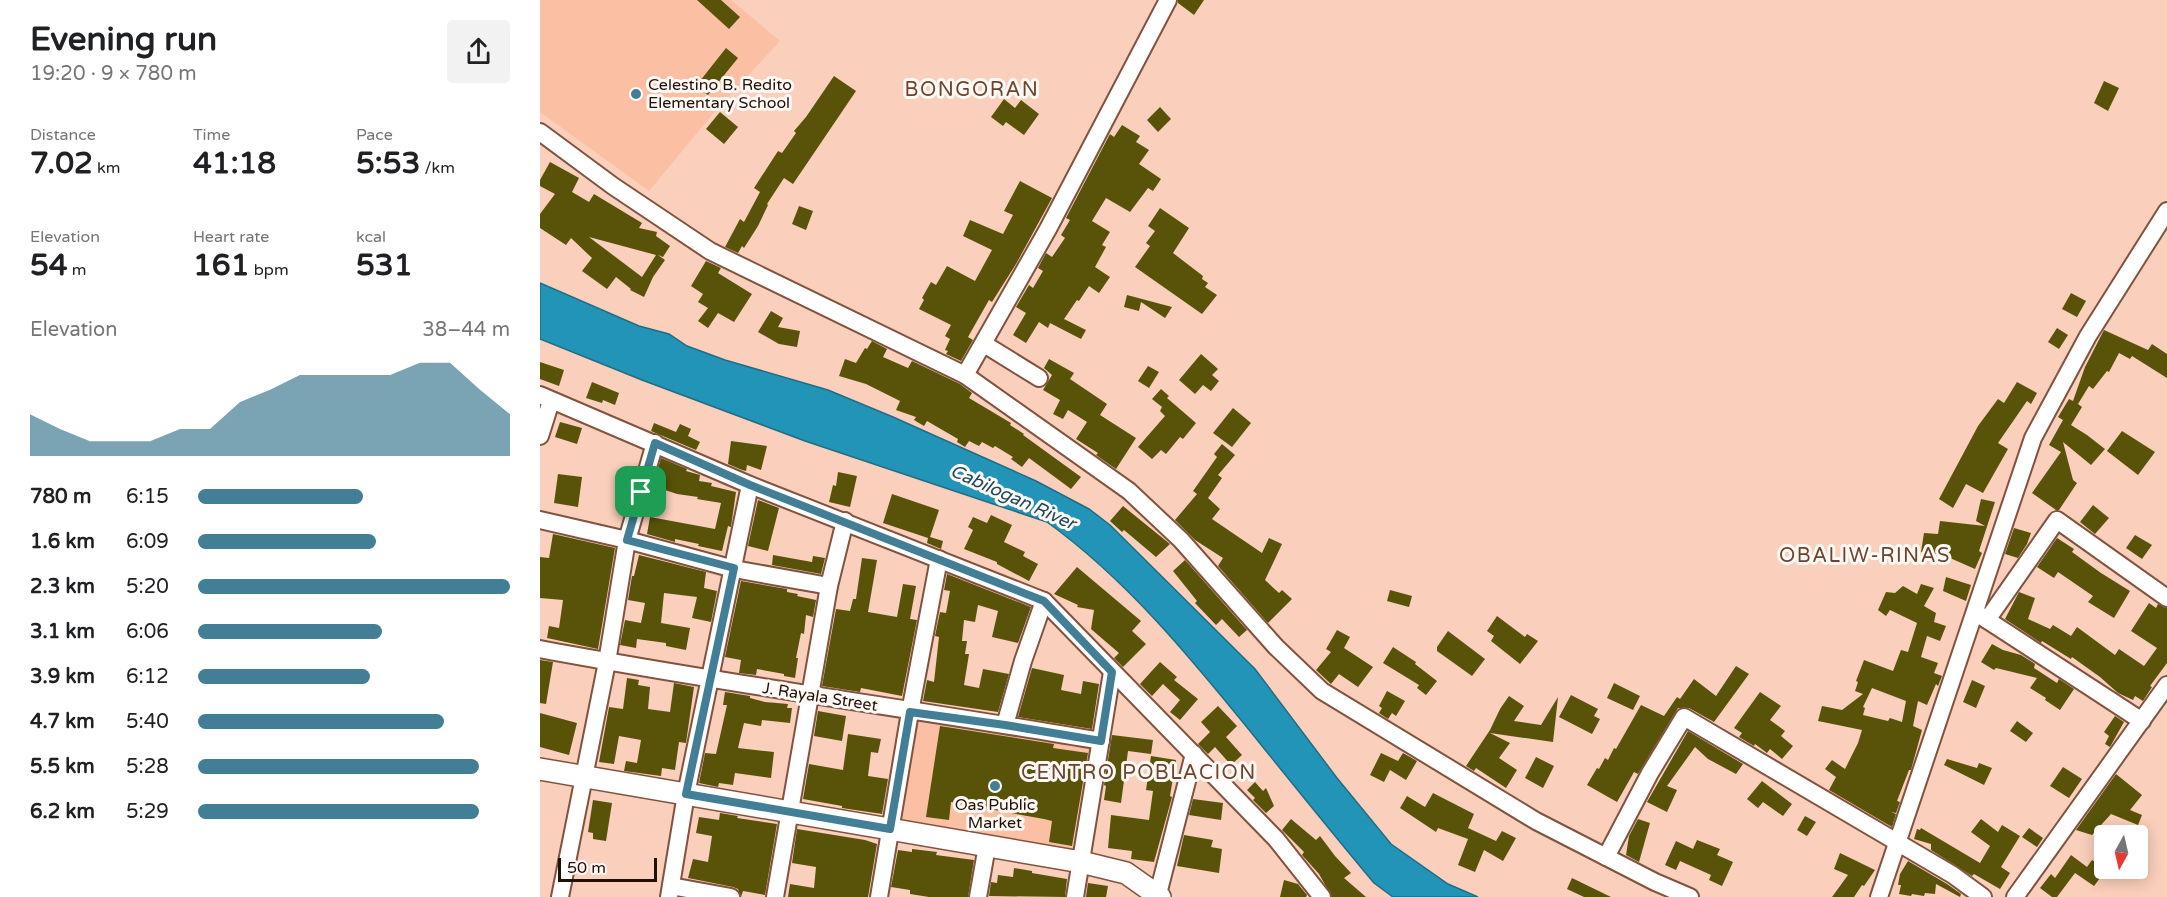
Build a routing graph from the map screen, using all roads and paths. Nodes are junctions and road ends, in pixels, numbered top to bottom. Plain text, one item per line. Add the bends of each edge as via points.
1 (1168, 0) edge
2 (540, 132) edge
3 (2167, 211) edge
4 (984, 344) junction
5 (965, 375) junction
6 (1040, 378) dead end
7 (546, 398) edge
8 (541, 427) edge
9 (655, 443) junction
10 (750, 485) junction
11 (540, 520) edge
12 (845, 521) junction
13 (627, 540) junction
14 (939, 559) junction
15 (734, 568) junction
16 (829, 586) junction
17 (2167, 598) edge
18 (1044, 601) junction
19 (1981, 616) junction
20 (540, 650) edge
21 (607, 662) junction
22 (1112, 672) junction
23 (710, 680) junction
24 (2167, 685) edge
25 (809, 693) junction
26 (910, 712) junction
27 (2142, 721) junction
28 (1005, 725) junction
29 (1101, 741) junction
30 (1194, 754) junction
31 (540, 769) edge
32 (583, 777) junction
33 (686, 794) junction
34 (789, 812) junction
35 (890, 829) junction
36 (1898, 843) junction
37 (987, 846) junction
38 (1606, 857) junction
39 (1081, 862) junction
40 (670, 891) edge
41 (1159, 896) edge
42 (560, 897) edge
43 (731, 897) edge
44 (775, 897) edge
45 (879, 897) edge
46 (978, 897) edge
47 (1075, 897) edge
48 (1322, 897) edge
49 (1690, 897) edge
50 (1879, 897) edge
51 (1983, 897) edge
52 (2015, 897) edge

1 - 4 street
2 - 5 street via 710,251
3 - 19 street via 2088,336 2033,438
4 - 5 street
4 - 6 street
5 - 38 street via 1136,498 1322,691 1536,821
7 - 8 street
7 - 9 street
9 - 10 street
9 - 13 street
10 - 12 street
10 - 15 street
11 - 13 street
12 - 14 street
12 - 16 street
13 - 15 street
13 - 21 street
14 - 18 street
14 - 26 street
15 - 16 street
15 - 23 street
16 - 25 street
17 - 19 street via 2057,520
18 - 22 street
18 - 28 street
19 - 27 street
19 - 36 street
20 - 21 street, J. Rayala Street
21 - 23 street, J. Rayala Street
21 - 32 street
22 - 29 street
22 - 30 street
23 - 25 street, J. Rayala Street
23 - 33 street
24 - 27 street
25 - 26 street, J. Rayala Street
25 - 34 street
26 - 28 street, J. Rayala Street
26 - 35 street
27 - 52 street
28 - 29 street, J. Rayala Street
29 - 39 street
30 - 41 street
30 - 48 street via 1276,839
31 - 32 main road
32 - 33 main road
32 - 42 street
33 - 34 main road
33 - 40 street
34 - 35 main road
34 - 44 street
35 - 37 main road
35 - 45 street
36 - 38 street via 1684,717
36 - 50 street
36 - 51 street
37 - 39 main road
37 - 46 street
38 - 49 street
39 - 41 main road via 1126,873
39 - 47 street
40 - 43 street

